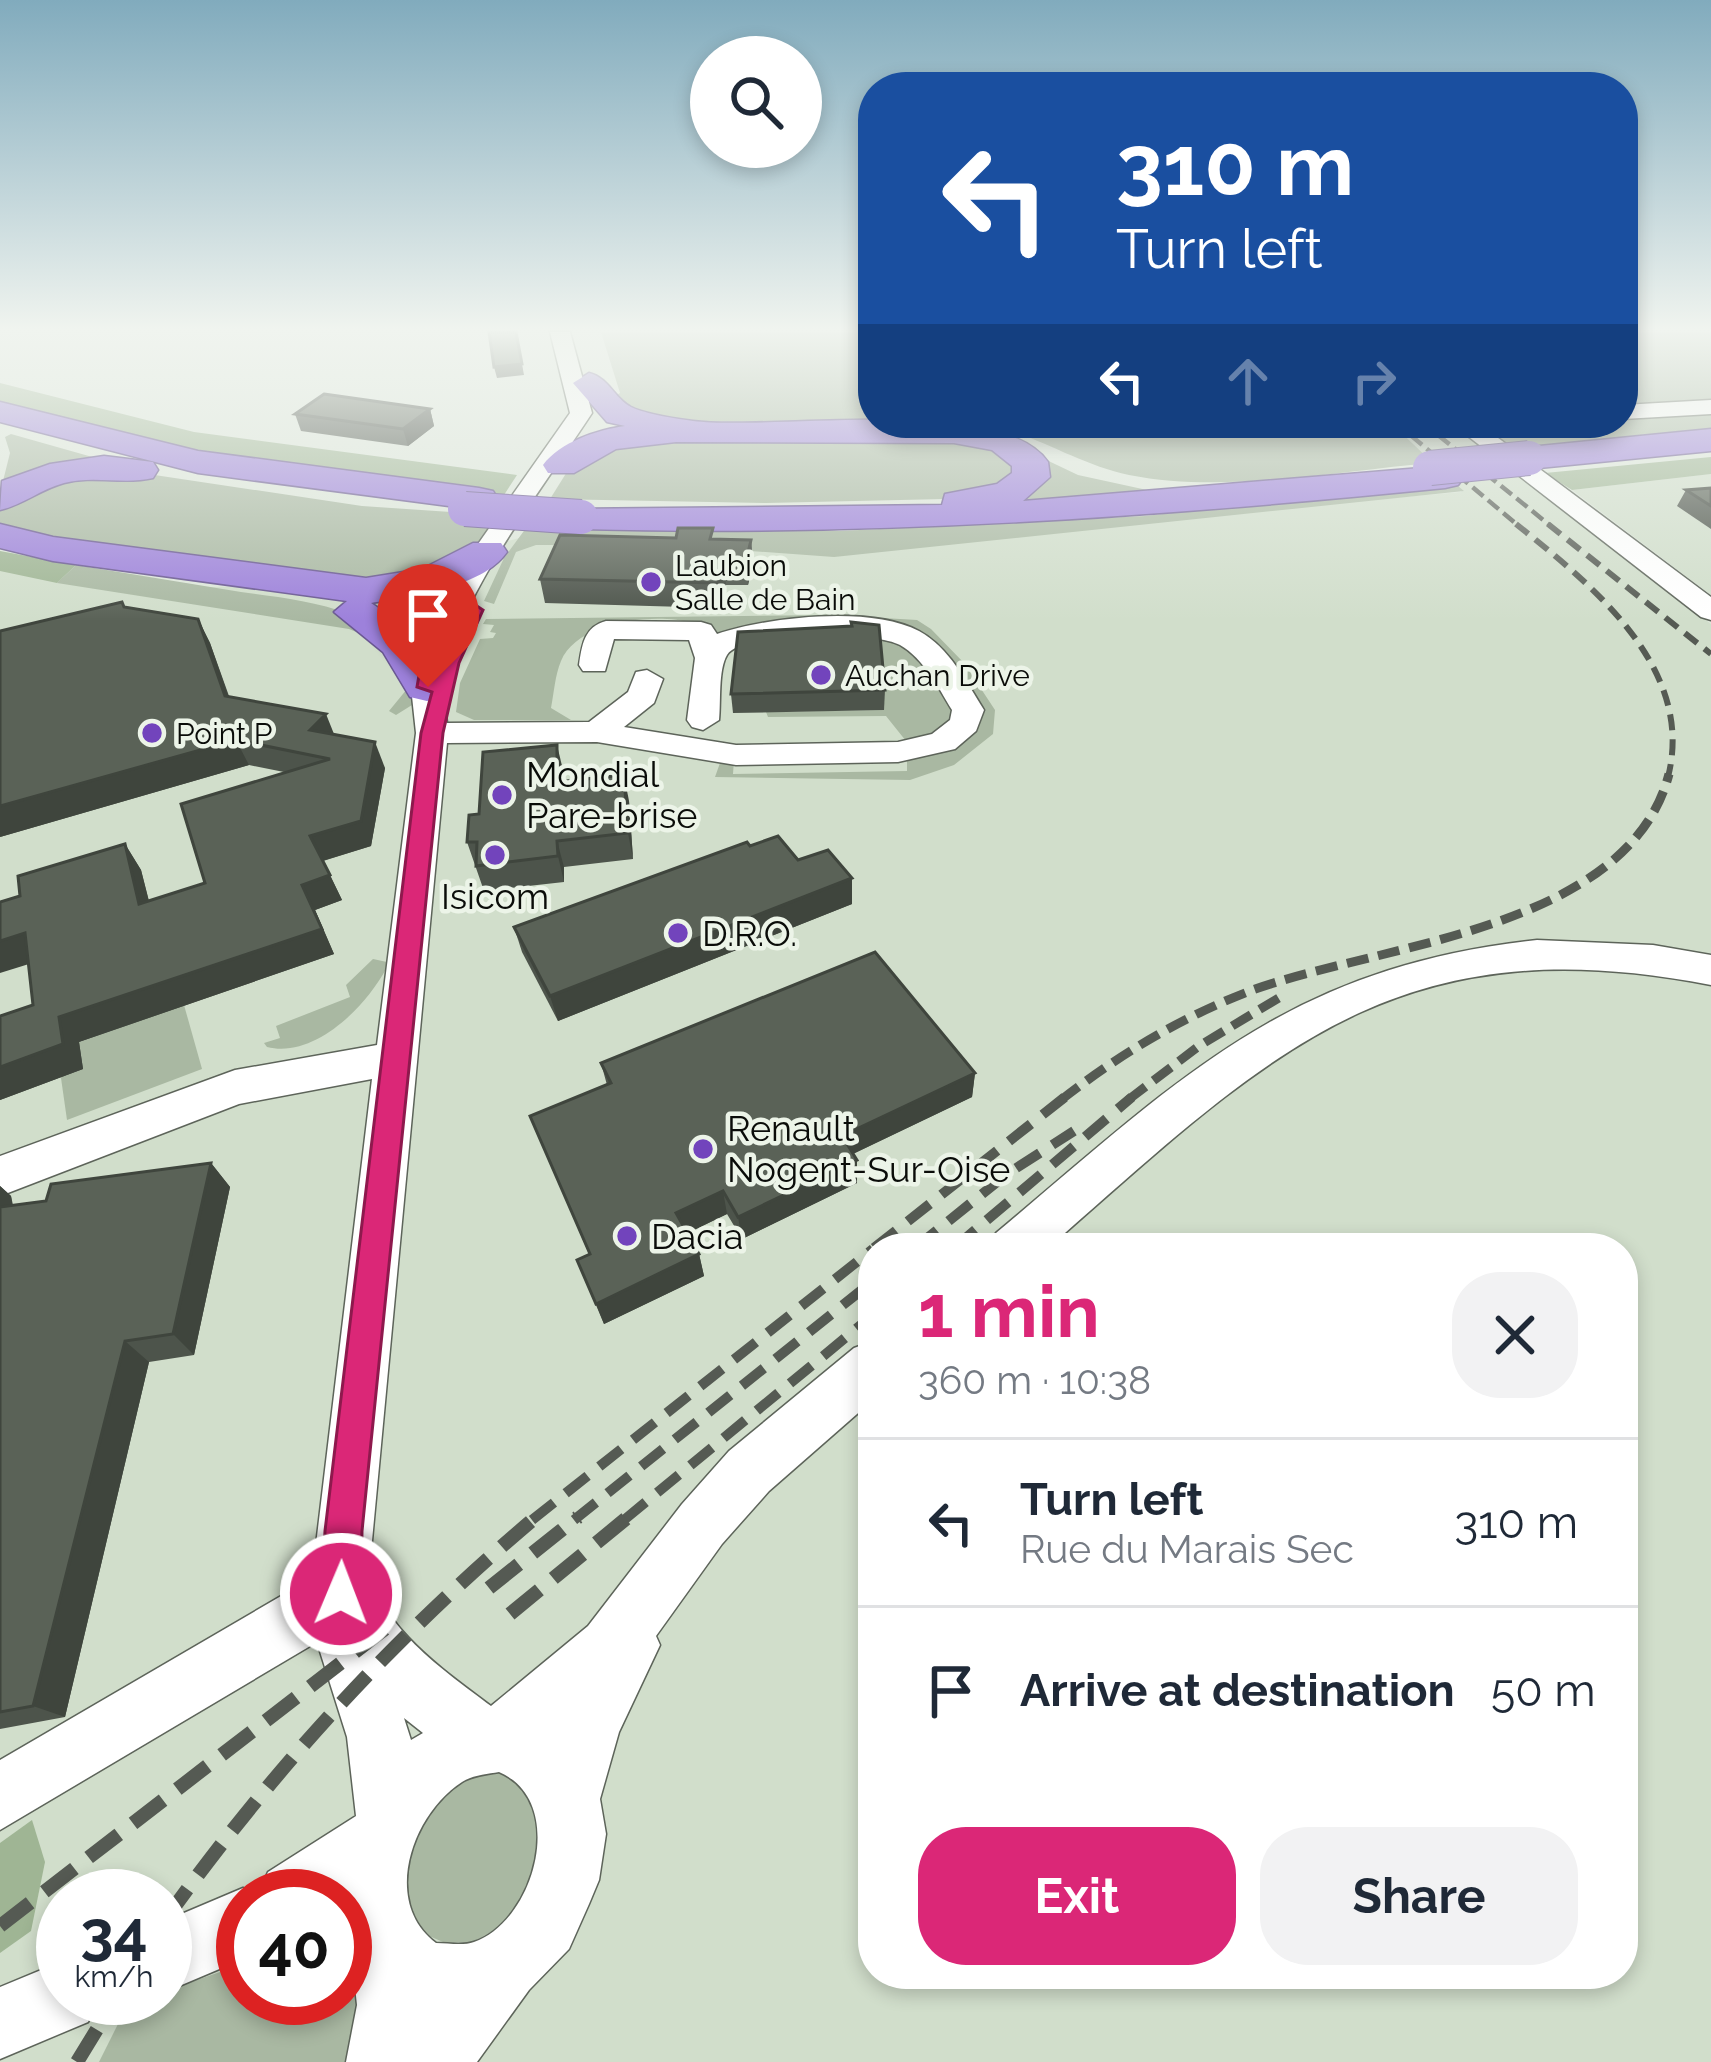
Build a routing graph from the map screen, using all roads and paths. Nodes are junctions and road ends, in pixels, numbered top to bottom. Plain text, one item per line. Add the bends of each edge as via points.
1 (65, 428) edge
2 (577, 428) edge
3 (580, 428) edge
4 (674, 428) edge
5 (858, 432) edge
6 (980, 438) edge
7 (1007, 438) edge
8 (1483, 438) edge
9 (574, 439) junction
10 (1711, 440) edge
11 (1, 449) edge
12 (1711, 450) edge
13 (1534, 463) junction
14 (1437, 473) junction
15 (1281, 483) junction
16 (284, 488) junction
17 (0, 499) edge
18 (472, 504) junction
19 (581, 512) junction
20 (812, 513) junction
21 (0, 540) edge
22 (487, 552) junction
23 (367, 601) junction
24 (463, 610) junction
25 (1711, 611) edge
26 (657, 628) junction
27 (710, 658) junction
28 (428, 687) junction
29 (703, 720) dead end
30 (597, 732) junction
31 (432, 733) junction
32 (1711, 970) edge
33 (396, 1058) junction
34 (0, 1176) edge
35 (1031, 1233) edge
36 (858, 1379) edge
37 (670, 1571) junction
38 (341, 1594) junction
39 (491, 1740) junction
40 (0, 1797) edge
41 (567, 1798) junction
42 (385, 1829) junction
43 (329, 1869) edge
44 (372, 1912) edge
45 (372, 1934) edge
46 (372, 1936) edge
47 (508, 1962) junction
48 (36, 2008) edge
49 (0, 2023) edge
50 (383, 2062) edge
51 (433, 2062) edge

1 - 18 highway via 213,465
2 - 9 street
3 - 9 street
4 - 9 highway
5 - 9 highway
6 - 20 highway via 1010,444 1032,466 1025,484 994,497
7 - 15 highway via 1074,470 1152,486
8 - 25 street
9 - 22 street
9 - 24 street
10 - 13 highway
11 - 16 highway
12 - 13 highway
13 - 14 highway
14 - 15 highway
14 - 19 highway via 1138,508 940,520 768,524
15 - 20 highway via 1040,505
16 - 17 highway via 101,466 43,477
16 - 18 highway
18 - 19 highway, bridge
19 - 20 highway
21 - 23 highway
22 - 23 highway via 441,578
22 - 24 street
23 - 24 highway via 408,623
23 - 28 highway
24 - 28 street via 430,664
24 - 31 street
26 - 27 street via 701,632
26 - 30 street via 643,696
26 - 30 street via 605,631 598,640 587,710
27 - 29 street
27 - 30 street via 717,646 748,633 892,630 916,643 968,710 965,724 943,742 898,752 736,754
28 - 31 street
30 - 31 street
31 - 33 street
32 - 35 street via 1559,950 1483,960 1351,998 1219,1075
33 - 34 street via 235,1087
33 - 38 street
36 - 37 street via 749,1471
37 - 39 street via 600,1658
37 - 41 street via 589,1724
38 - 39 street via 403,1677
38 - 40 street
38 - 42 street via 344,1631 385,1763
39 - 41 street via 524,1746 546,1761
39 - 42 street via 430,1766
41 - 47 street via 573,1831 563,1886 535,1937
42 - 43 street
42 - 44 street
45 - 47 street via 411,1970 441,1981 474,1978
46 - 50 street via 393,2005
47 - 51 street
48 - 49 street

